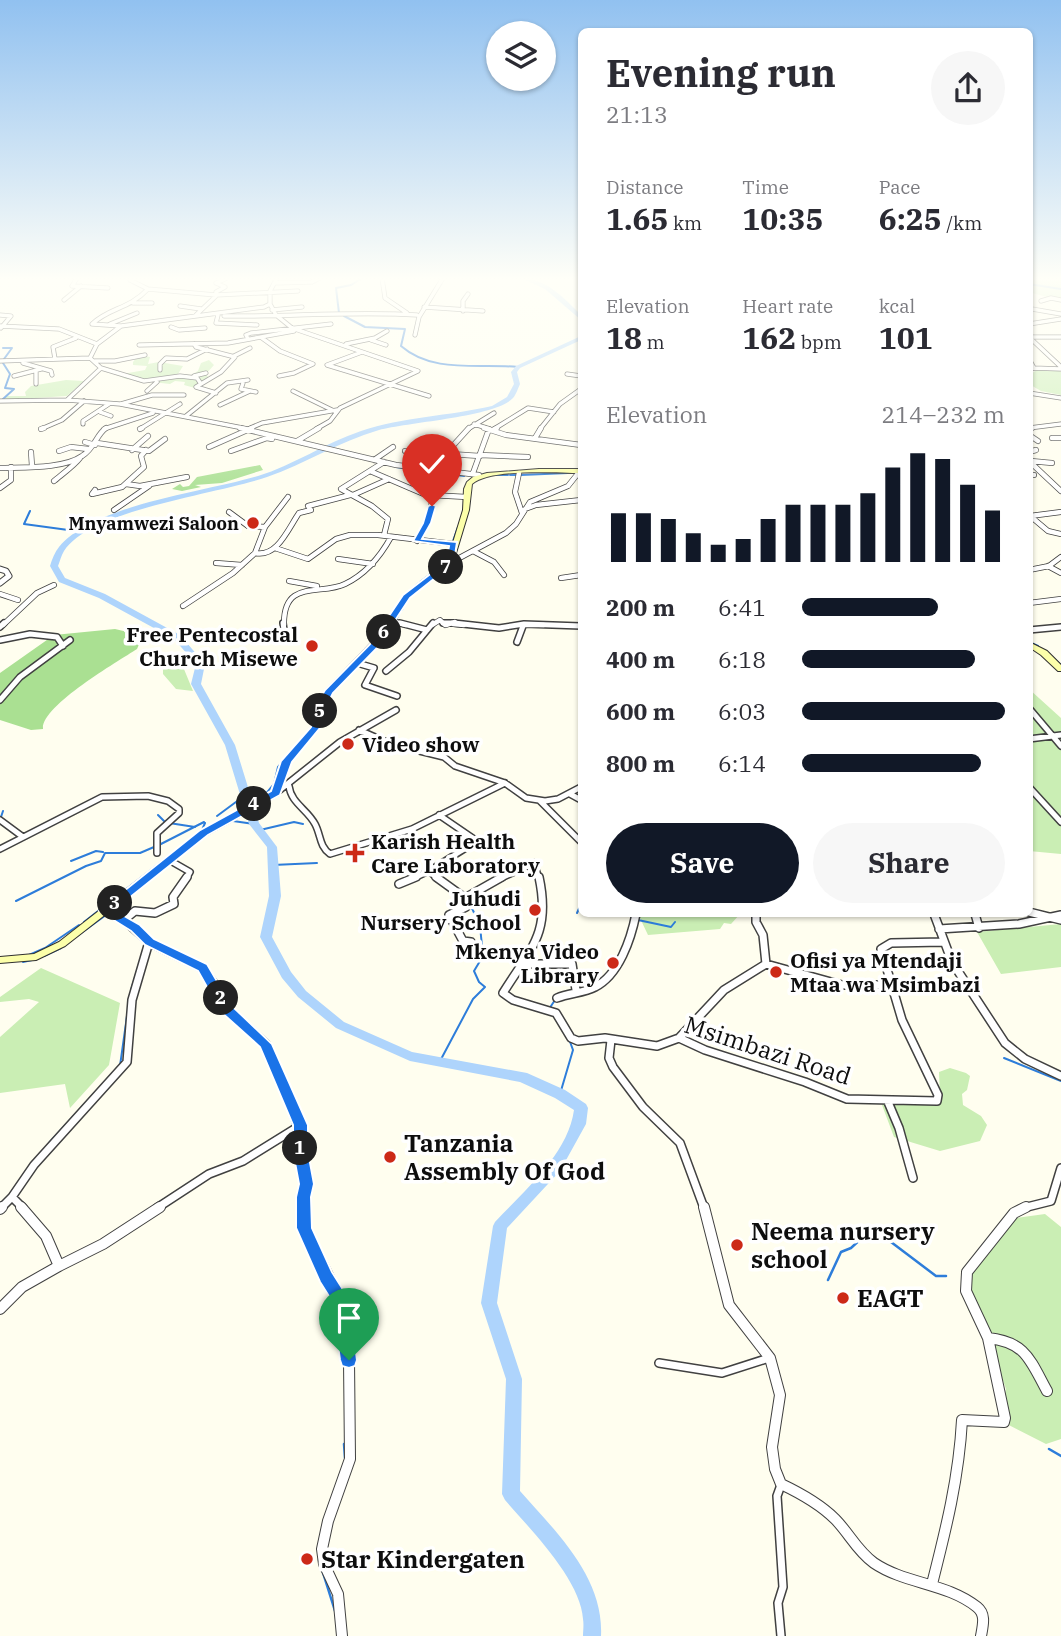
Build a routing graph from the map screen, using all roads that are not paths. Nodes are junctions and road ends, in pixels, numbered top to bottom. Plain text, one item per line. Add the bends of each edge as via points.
1 (54, 354) edge
2 (94, 354) edge
3 (196, 354) edge
4 (229, 354) edge
5 (237, 354) edge
6 (288, 354) edge
7 (357, 354) edge
8 (370, 354) edge
9 (145, 355) dead end
10 (234, 356) junction
11 (55, 359) junction
12 (14, 360) junction
13 (92, 360) junction
14 (0, 361) edge
15 (1061, 366) edge
16 (101, 368) junction
17 (1033, 369) edge
18 (39, 370) junction
19 (160, 370) dead end
20 (205, 373) dead end
21 (567, 374) dead end
22 (52, 375) dead end
23 (14, 376) dead end
24 (279, 376) dead end
25 (578, 376) edge
26 (192, 377) junction
27 (152, 381) junction
28 (36, 384) dead end
29 (201, 384) junction
30 (390, 384) junction
31 (146, 391) dead end
32 (293, 391) dead end
33 (578, 391) edge
34 (216, 393) junction
35 (184, 394) dead end
36 (1033, 394) edge
37 (429, 396) dead end
38 (1061, 398) edge
39 (67, 400) junction
40 (0, 401) edge
41 (84, 401) junction
42 (109, 404) junction
43 (120, 404) junction
44 (180, 404) dead end
45 (220, 405) dead end
46 (335, 410) junction
47 (100, 412) junction
48 (161, 412) junction
49 (554, 412) junction
50 (168, 413) junction
51 (494, 413) dead end
52 (111, 415) dead end
53 (186, 416) junction
54 (83, 424) dead end
55 (474, 424) junction
56 (1060, 425) edge
57 (1033, 427) edge
58 (41, 429) dead end
59 (140, 429) dead end
60 (247, 429) junction
61 (491, 429) junction
62 (148, 436) dead end
63 (284, 438) junction
64 (535, 438) junction
65 (1033, 438) edge
66 (165, 439) dead end
67 (297, 441) junction
68 (429, 441) dead end
69 (1038, 441) dead end
70 (85, 442) dead end
71 (96, 444) junction
72 (578, 445) edge
73 (209, 447) dead end
74 (393, 447) dead end
75 (88, 449) junction
76 (132, 450) junction
77 (146, 450) junction
78 (1036, 450) dead end
79 (59, 451) dead end
80 (231, 451) dead end
81 (405, 451) dead end
82 (1033, 451) edge
83 (31, 452) dead end
84 (422, 452) junction
85 (445, 453) junction
86 (480, 455) junction
87 (528, 457) dead end
88 (80, 458) junction
89 (374, 460) junction
90 (1033, 461) edge
91 (384, 462) junction
92 (1052, 463) dead end
93 (1033, 465) edge
94 (32, 466) junction
95 (12, 467) junction
96 (0, 468) edge
97 (370, 471) junction
98 (430, 471) junction
99 (438, 471) junction
100 (578, 471) edge
101 (519, 472) junction
102 (476, 474) junction
103 (578, 474) edge
104 (187, 477) dead end
105 (389, 479) junction
106 (54, 481) dead end
107 (126, 484) junction
108 (151, 485) junction
109 (0, 488) edge
110 (95, 490) dead end
111 (1061, 491) edge
112 (351, 495) junction
113 (431, 495) junction
114 (288, 497) dead end
115 (467, 497) junction
116 (578, 500) edge
117 (114, 510) dead end
118 (523, 511) junction
119 (229, 512) dead end
120 (1061, 512) edge
121 (1033, 516) edge
122 (1033, 519) edge
123 (265, 527) junction
124 (1061, 534) edge
125 (384, 535) junction
126 (391, 537) junction
127 (417, 541) junction
128 (454, 544) junction
129 (275, 548) junction
130 (475, 552) junction
131 (255, 554) junction
132 (1061, 557) edge
133 (338, 559) dead end
134 (216, 563) dead end
135 (450, 563) junction
136 (373, 564) junction
137 (243, 565) junction
138 (1048, 566) junction
139 (0, 569) edge
140 (1033, 569) edge
141 (1061, 573) edge
142 (504, 575) dead end
143 (578, 575) edge
144 (561, 578) dead end
145 (289, 581) dead end
146 (0, 583) edge
147 (54, 585) dead end
148 (318, 588) junction
149 (0, 594) edge
150 (1061, 599) edge
151 (18, 600) dead end
152 (1033, 602) edge
153 (183, 606) dead end
154 (391, 621) junction
155 (523, 626) junction
156 (578, 626) edge
157 (0, 627) edge
158 (1061, 627) edge
159 (284, 630) dead end
160 (427, 630) junction
161 (1033, 630) edge
162 (0, 640) edge
163 (70, 640) dead end
164 (517, 642) dead end
165 (63, 646) junction
166 (1033, 646) edge
167 (357, 663) junction
168 (1061, 668) edge
169 (386, 671) dead end
170 (397, 696) dead end
171 (0, 700) edge
172 (396, 710) dead end
173 (1033, 713) edge
174 (359, 730) junction
175 (1061, 735) edge
176 (1053, 736) junction
177 (1033, 738) edge
178 (1061, 746) edge
179 (505, 783) junction
180 (289, 786) junction
181 (578, 789) edge
182 (1033, 791) edge
183 (570, 794) junction
184 (272, 795) junction
185 (578, 798) edge
186 (540, 801) junction
187 (439, 815) junction
188 (0, 820) edge
189 (1061, 822) edge
190 (23, 837) junction
191 (578, 839) edge
192 (0, 849) edge
193 (157, 853) dead end
194 (169, 860) junction
195 (429, 871) junction
196 (399, 884) dead end
197 (465, 898) junction
198 (105, 911) junction
199 (1033, 913) edge
200 (635, 917) edge
201 (756, 917) edge
202 (935, 917) edge
203 (976, 917) edge
204 (1061, 917) edge
205 (1048, 919) junction
206 (124, 920) junction
207 (979, 928) junction
208 (939, 929) junction
209 (149, 942) junction
210 (471, 942) dead end
211 (943, 942) junction
212 (0, 960) edge
213 (524, 964) junction
214 (766, 964) junction
215 (890, 985) junction
216 (576, 990) dead end
217 (557, 998) dead end
218 (680, 1038) junction
219 (611, 1040) junction
220 (1061, 1076) edge
221 (888, 1102) junction
222 (300, 1125) junction
223 (1061, 1168) edge
224 (913, 1178) dead end
225 (12, 1197) junction
226 (0, 1209) edge
227 (59, 1266) junction
228 (0, 1309) edge
229 (988, 1338) junction
230 (770, 1358) junction
231 (659, 1363) dead end
232 (1047, 1391) dead end
233 (781, 1484) junction
234 (932, 1584) junction
235 (342, 1636) edge
236 (781, 1636) edge
237 (981, 1636) edge

1 - 11 street
2 - 13 street
3 - 19 street via 187,359 166,358
4 - 10 street
5 - 10 street
6 - 24 street via 313,364
7 - 30 street via 327,365
8 - 30 street via 418,371
9 - 13 street
10 - 29 street
11 - 12 street
11 - 13 street
12 - 14 street
12 - 18 street
13 - 16 street
15 - 17 street
16 - 27 street via 128,379
16 - 39 street
18 - 22 street
18 - 23 street
18 - 28 street
20 - 26 street
21 - 25 street
26 - 27 street via 180,374
26 - 29 street
27 - 31 street via 159,382
29 - 34 street via 196,387
30 - 37 street
30 - 46 street
32 - 46 street
33 - 49 street
34 - 45 street via 229,382 246,381 240,389 253,391
34 - 53 street
35 - 43 street
36 - 38 street
39 - 40 street
39 - 41 street
41 - 42 street
41 - 58 street via 62,420
42 - 43 street
42 - 47 street
43 - 48 street
44 - 50 street
46 - 60 street
46 - 67 street via 331,421
47 - 52 street
47 - 54 street
48 - 50 street
48 - 71 street via 112,424 100,432
49 - 61 street via 528,408
49 - 64 street via 543,421
50 - 53 street
50 - 59 street
51 - 55 street
53 - 60 street
55 - 61 street
55 - 85 street
56 - 57 street
60 - 63 street
60 - 73 street
61 - 64 street
61 - 86 street
62 - 76 street
63 - 67 street
63 - 80 street via 268,438
64 - 72 street
65 - 69 street
66 - 77 street
67 - 89 street
68 - 84 street
70 - 71 street
71 - 75 street
71 - 76 street
74 - 89 street
75 - 79 street
75 - 88 street
76 - 77 street
77 - 107 street via 141,456 144,467
78 - 82 street
81 - 84 street
83 - 94 street
84 - 85 street
85 - 86 street
85 - 98 street
86 - 87 street
86 - 102 street
88 - 94 street
88 - 106 street
89 - 91 street
90 - 92 street
91 - 97 street
91 - 98 street
93 - 111 street
94 - 95 street
95 - 96 street
95 - 109 street via 11,481
97 - 105 street
97 - 112 street via 341,487
98 - 99 street
99 - 102 street
99 - 113 street
100 - 101 main road
101 - 102 main road
101 - 118 street via 515,492
102 - 115 main road via 468,484
103 - 118 street via 568,486 536,499
104 - 108 street
105 - 112 street
105 - 113 street
107 - 108 street
107 - 110 street via 92,494
108 - 117 street
112 - 125 street via 388,519
112 - 129 street via 316,502 309,511 300,512
113 - 115 street
113 - 127 street via 432,510
114 - 123 street
115 - 128 main road
116 - 118 street via 535,505
118 - 130 street via 506,533
119 - 123 street via 248,526
120 - 121 street
122 - 124 street
123 - 131 street
125 - 126 street
125 - 129 street via 338,537 309,559
126 - 127 street
126 - 136 street
127 - 128 street
128 - 135 main road
129 - 131 street
130 - 135 street
130 - 142 street via 494,562
131 - 137 street
132 - 138 street
133 - 136 street
134 - 137 street
135 - 154 main road via 412,591
136 - 148 street via 341,587
137 - 153 street
138 - 140 street
138 - 141 street
139 - 146 street via 9,576
143 - 144 street
145 - 148 street
147 - 157 street via 37,593
148 - 159 street via 302,592 287,604
149 - 151 street
150 - 152 street
154 - 160 street
154 - 167 main road
155 - 156 street
155 - 160 street via 485,628 455,622 445,625 440,620
155 - 164 street
158 - 161 street
160 - 169 street
162 - 165 street via 30,634 57,637
163 - 165 street
165 - 171 street via 20,677
166 - 168 main road
167 - 170 street via 374,668 365,685
167 - 184 main road via 325,698 316,727 287,761
172 - 174 street
173 - 176 street
174 - 179 street via 391,744 439,755 455,766
174 - 180 street via 308,766
175 - 176 street
176 - 177 street
176 - 178 street
179 - 186 street via 526,798
179 - 187 street
180 - 184 street
180 - 187 street via 292,797 314,823 327,854 387,839
181 - 183 street
182 - 189 street
183 - 185 street
183 - 186 street
184 - 194 main road via 240,810
186 - 191 street
187 - 195 street via 477,841
188 - 190 street
190 - 192 street
190 - 193 street via 102,797 148,796 179,809 157,833
194 - 198 main road
194 - 206 street via 190,872 173,897 174,904 155,913 135,911
195 - 196 street
195 - 197 street
197 - 210 street via 466,907 449,917 463,941
197 - 213 street via 528,863 536,864 545,908 541,933
198 - 206 street
198 - 212 main road via 49,952 24,960
199 - 205 street
200 - 217 street via 609,977 597,987
201 - 214 street
202 - 208 street
203 - 207 street
204 - 205 street
205 - 207 street
206 - 209 street
207 - 208 street
208 - 211 street
209 - 222 street via 202,968 226,1008 265,1044
209 - 225 street via 138,973 127,1062 34,1165
211 - 215 street, Msimbazi Road via 882,946
211 - 220 street via 1005,1043 1025,1059
213 - 216 street via 572,964
213 - 219 street, Msimbazi Road via 504,995 556,1013 571,1038
214 - 215 street via 840,986
214 - 218 street via 724,990
215 - 221 street, Msimbazi Road via 939,1099
218 - 219 street, Msimbazi Road via 657,1046
218 - 221 street, Msimbazi Road via 836,1096
219 - 230 street via 613,1067 643,1107 680,1143 700,1191 729,1305
221 - 224 street
222 - 227 street via 243,1161 209,1174 103,1244
222 - 235 street via 307,1184 304,1228 340,1299 349,1360 350,1459 322,1549 338,1594
223 - 229 street via 1051,1202 1014,1213 967,1272 966,1291
225 - 226 street
225 - 227 street via 49,1239
227 - 228 street via 22,1287
229 - 232 street via 1008,1339 1021,1347
229 - 234 street via 1004,1422 962,1420 953,1503
230 - 231 street via 722,1373
230 - 233 street via 780,1395 772,1447
233 - 234 street via 834,1518 873,1562
233 - 236 street via 777,1496
234 - 237 street via 983,1612

